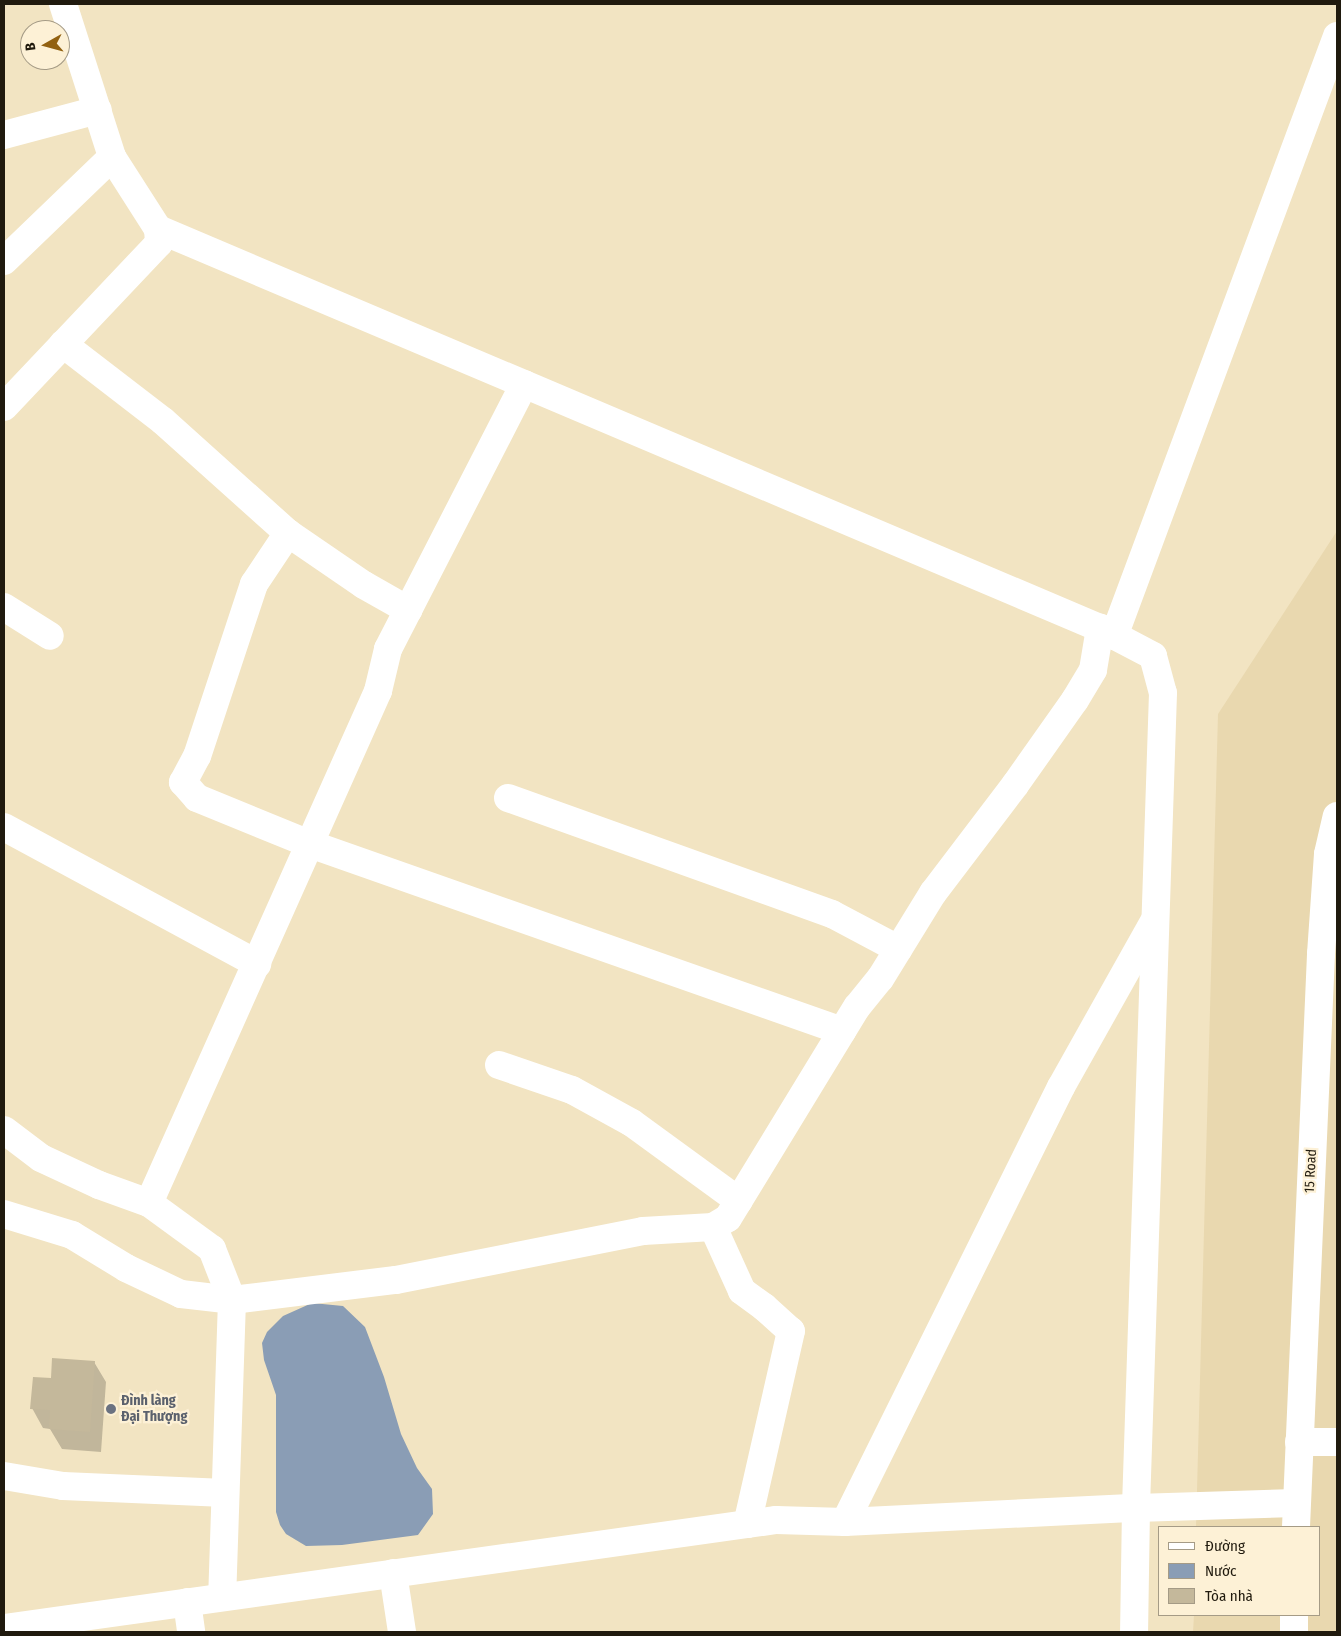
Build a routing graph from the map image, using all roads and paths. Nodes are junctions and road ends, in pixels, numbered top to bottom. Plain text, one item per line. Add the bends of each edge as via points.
1 (63, 4) edge
2 (1337, 36) edge
3 (98, 110) junction
4 (4, 135) edge
5 (112, 156) junction
6 (158, 229) junction
7 (4, 261) edge
8 (63, 344) junction
9 (524, 384) junction
10 (4, 406) edge
11 (288, 533) junction
12 (4, 607) edge
13 (408, 610) junction
14 (1107, 632) junction
15 (50, 636) dead end
16 (508, 798) dead end
17 (1337, 816) edge
18 (4, 827) edge
19 (310, 844) junction
20 (1156, 917) junction
21 (898, 949) junction
22 (257, 964) junction
23 (842, 1031) junction
24 (499, 1065) dead end
25 (4, 1130) edge
26 (739, 1201) junction
27 (149, 1203) junction
28 (4, 1214) edge
29 (713, 1227) junction
30 (232, 1300) junction
31 (1298, 1442) junction
32 (1337, 1442) edge
33 (4, 1476) edge
34 (225, 1493) junction
35 (1136, 1508) junction
36 (1296, 1515) edge
37 (845, 1522) junction
38 (747, 1524) junction
39 (393, 1573) junction
40 (222, 1597) junction
41 (187, 1602) junction
42 (1294, 1616) edge
43 (4, 1628) edge
44 (191, 1632) edge
45 (402, 1632) edge
46 (1134, 1632) edge
47 (1294, 1632) edge

1 - 3 street
2 - 14 street
3 - 4 street
3 - 5 street
5 - 6 street
5 - 7 street
6 - 8 street via 159,243
6 - 9 street
8 - 10 street
8 - 11 street via 163,421
9 - 13 street
9 - 14 street
11 - 13 street via 364,585
11 - 19 street via 254,584 197,756 183,782 197,798
12 - 15 street
13 - 19 street via 388,649 378,691
14 - 20 street via 1153,656 1163,693
14 - 21 street via 1094,670 1015,785 933,893
16 - 21 street via 832,914
17 - 31 street, 15 Road via 1328,854 1320,954
18 - 22 street
19 - 22 street
19 - 23 street
20 - 35 street
20 - 37 street via 1061,1087
21 - 23 street
22 - 27 street
23 - 26 street
24 - 26 street via 572,1090 632,1123
25 - 27 street via 41,1158 99,1185
26 - 29 street via 728,1218
27 - 30 street via 212,1249
28 - 30 street via 72,1235 126,1268 181,1294
29 - 30 street via 643,1231 396,1280
29 - 38 street via 742,1291 791,1331
30 - 34 street
31 - 32 street
31 - 36 street, 15 Road
33 - 34 street via 64,1486
34 - 40 street
35 - 36 street
35 - 37 street
35 - 46 street
37 - 38 street via 776,1520
38 - 39 street
39 - 40 street
39 - 45 street
40 - 41 street
41 - 43 street
41 - 44 street
42 - 47 street

